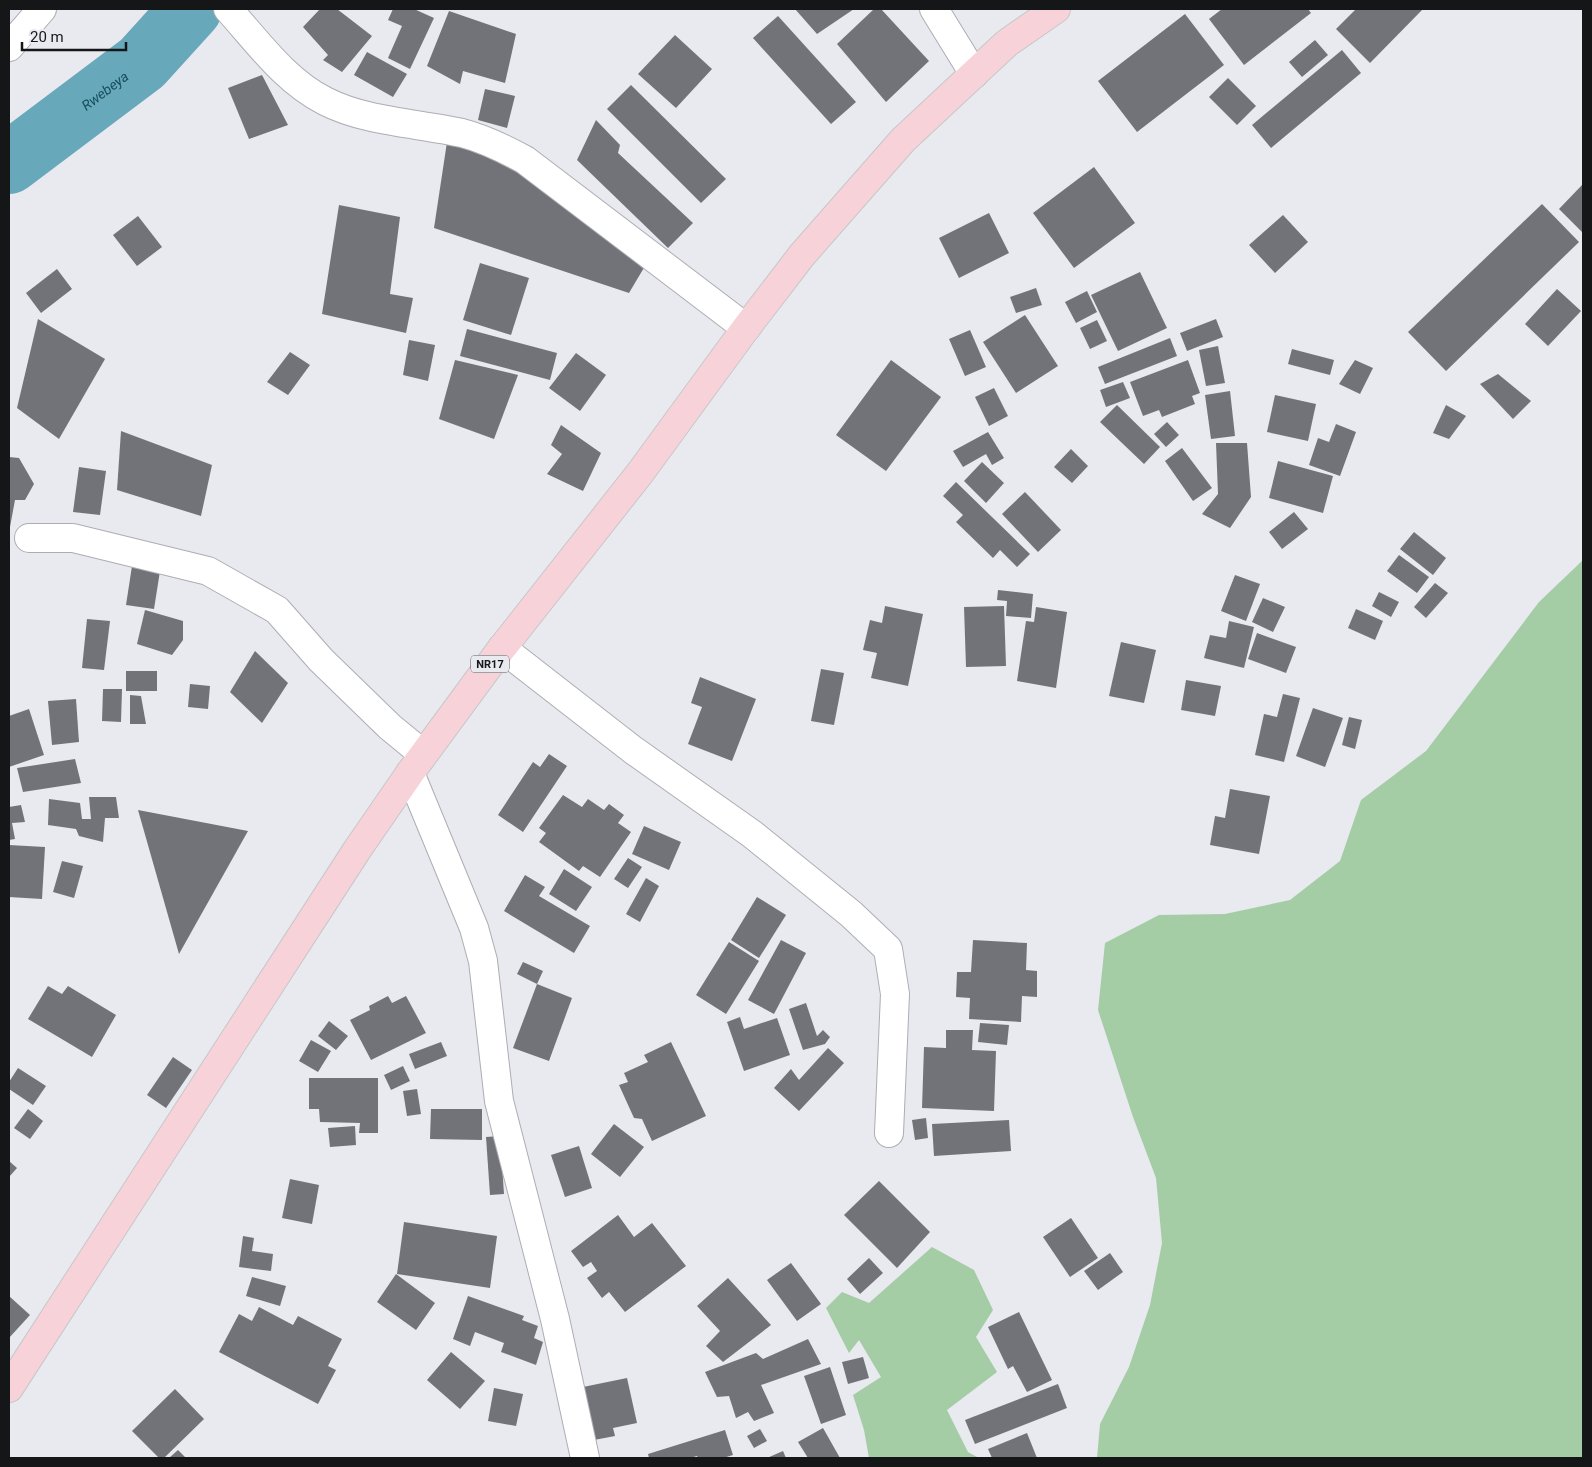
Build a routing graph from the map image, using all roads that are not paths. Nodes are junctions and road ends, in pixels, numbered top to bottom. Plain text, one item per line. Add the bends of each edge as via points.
1 (42, 9) edge
2 (228, 9) edge
3 (934, 9) edge
4 (1056, 9) edge
5 (9, 48) edge
6 (974, 74) junction
7 (746, 328) junction
8 (28, 538) dead end
9 (502, 648) junction
10 (416, 764) junction
11 (889, 1134) dead end
12 (9, 1388) edge
13 (585, 1458) edge

1 - 5 street
2 - 7 street via 283,70 323,100 348,111 494,143 525,160
3 - 6 street
4 - 6 main road, NR17 via 1007,43
6 - 7 main road, NR17 via 903,140 802,256
7 - 9 main road, NR17 via 640,473
8 - 10 street via 73,538 208,571 277,610 321,660 390,727
9 - 10 main road, NR17
9 - 11 street via 633,750 752,834 851,914 888,949 895,994
10 - 12 main road, NR17
10 - 13 street via 483,961 499,1101 555,1319

